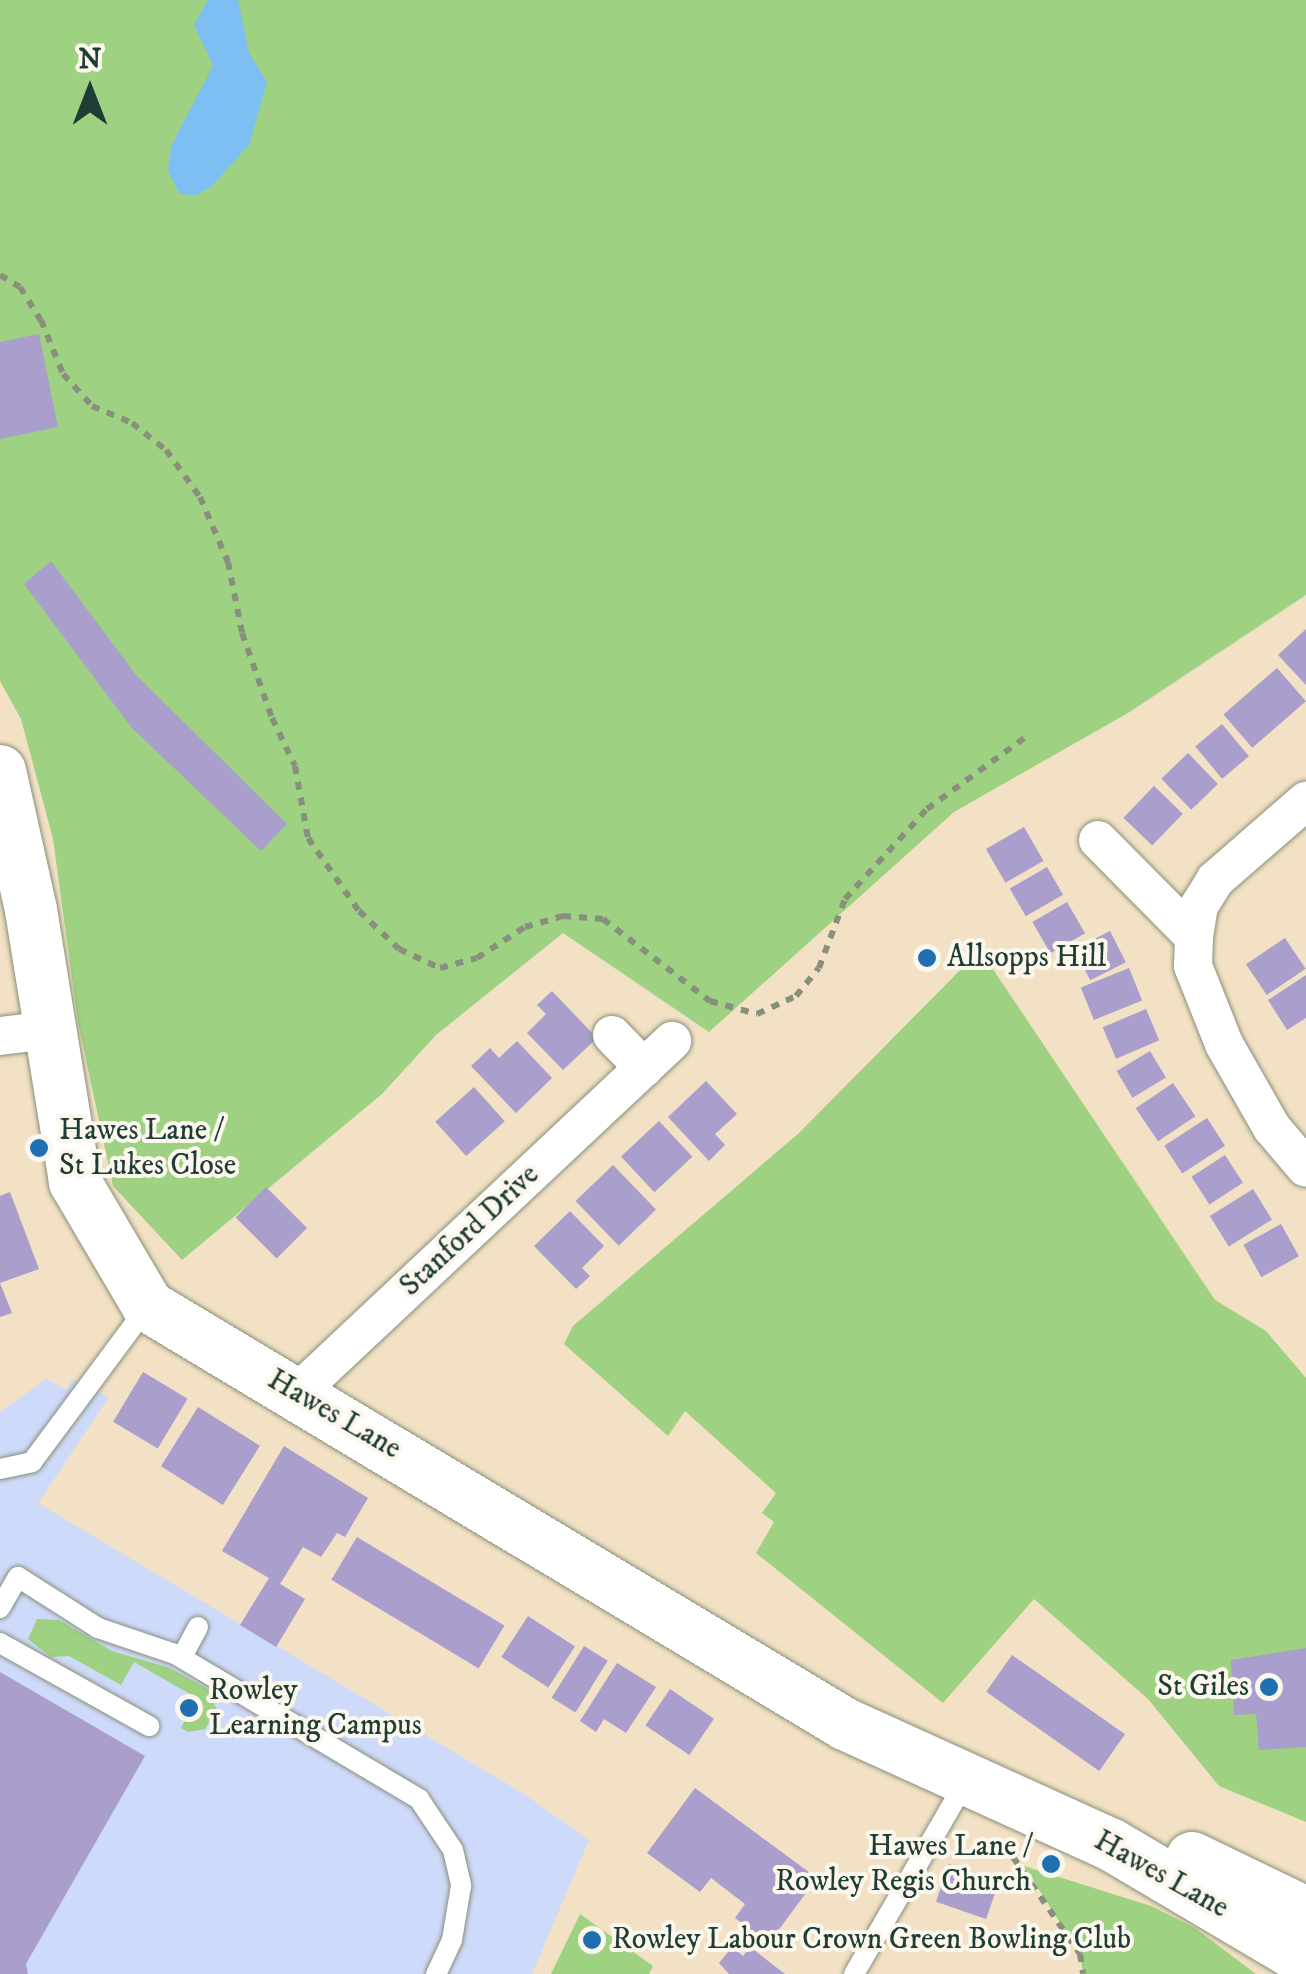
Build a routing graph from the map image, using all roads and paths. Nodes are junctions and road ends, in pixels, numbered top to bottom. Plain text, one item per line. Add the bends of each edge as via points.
1 (0, 275) edge
2 (1027, 736) dead end
3 (0, 771) edge
4 (1306, 801) edge
5 (1098, 840) dead end
6 (1194, 937) junction
7 (24, 1033) edge
8 (612, 1036) dead end
9 (672, 1042) dead end
10 (644, 1068) junction
11 (1306, 1168) edge
12 (148, 1306) junction
13 (296, 1394) junction
14 (0, 1469) edge
15 (0, 1608) edge
16 (198, 1627) dead end
17 (0, 1643) edge
18 (182, 1658) junction
19 (149, 1726) dead end
20 (988, 1790) junction
21 (1306, 1913) edge
22 (1306, 1960) edge
23 (436, 1974) edge
24 (854, 1974) edge
25 (1083, 1974) edge

1 - 2 path via 20,287 41,320 62,374 92,406 132,423 166,450 200,498 228,562 242,634 296,766 308,838 359,911 399,949 440,968 477,958 524,928 562,916 603,919 710,1001 757,1014 796,996 818,968 845,899 926,809
3 - 7 main road, Hawes Lane
4 - 6 street via 1215,880 1199,906
5 - 6 street
6 - 11 street via 1193,966 1224,1044 1272,1128
7 - 12 main road, Hawes Lane via 75,1182
8 - 10 street
9 - 10 street, Stanford Drive
10 - 13 street, Stanford Drive
12 - 13 main road, Hawes Lane
12 - 14 lane via 32,1462
13 - 20 main road, Hawes Lane via 845,1724
15 - 18 lane via 18,1577 98,1628
16 - 18 lane
17 - 19 lane
18 - 23 lane via 376,1770 419,1799 440,1824 460,1886 452,1940
20 - 21 main road, Hawes Lane via 1202,1862
20 - 22 main road, Hawes Lane via 1110,1844
20 - 24 lane
20 - 25 path via 1014,1857 1080,1954

